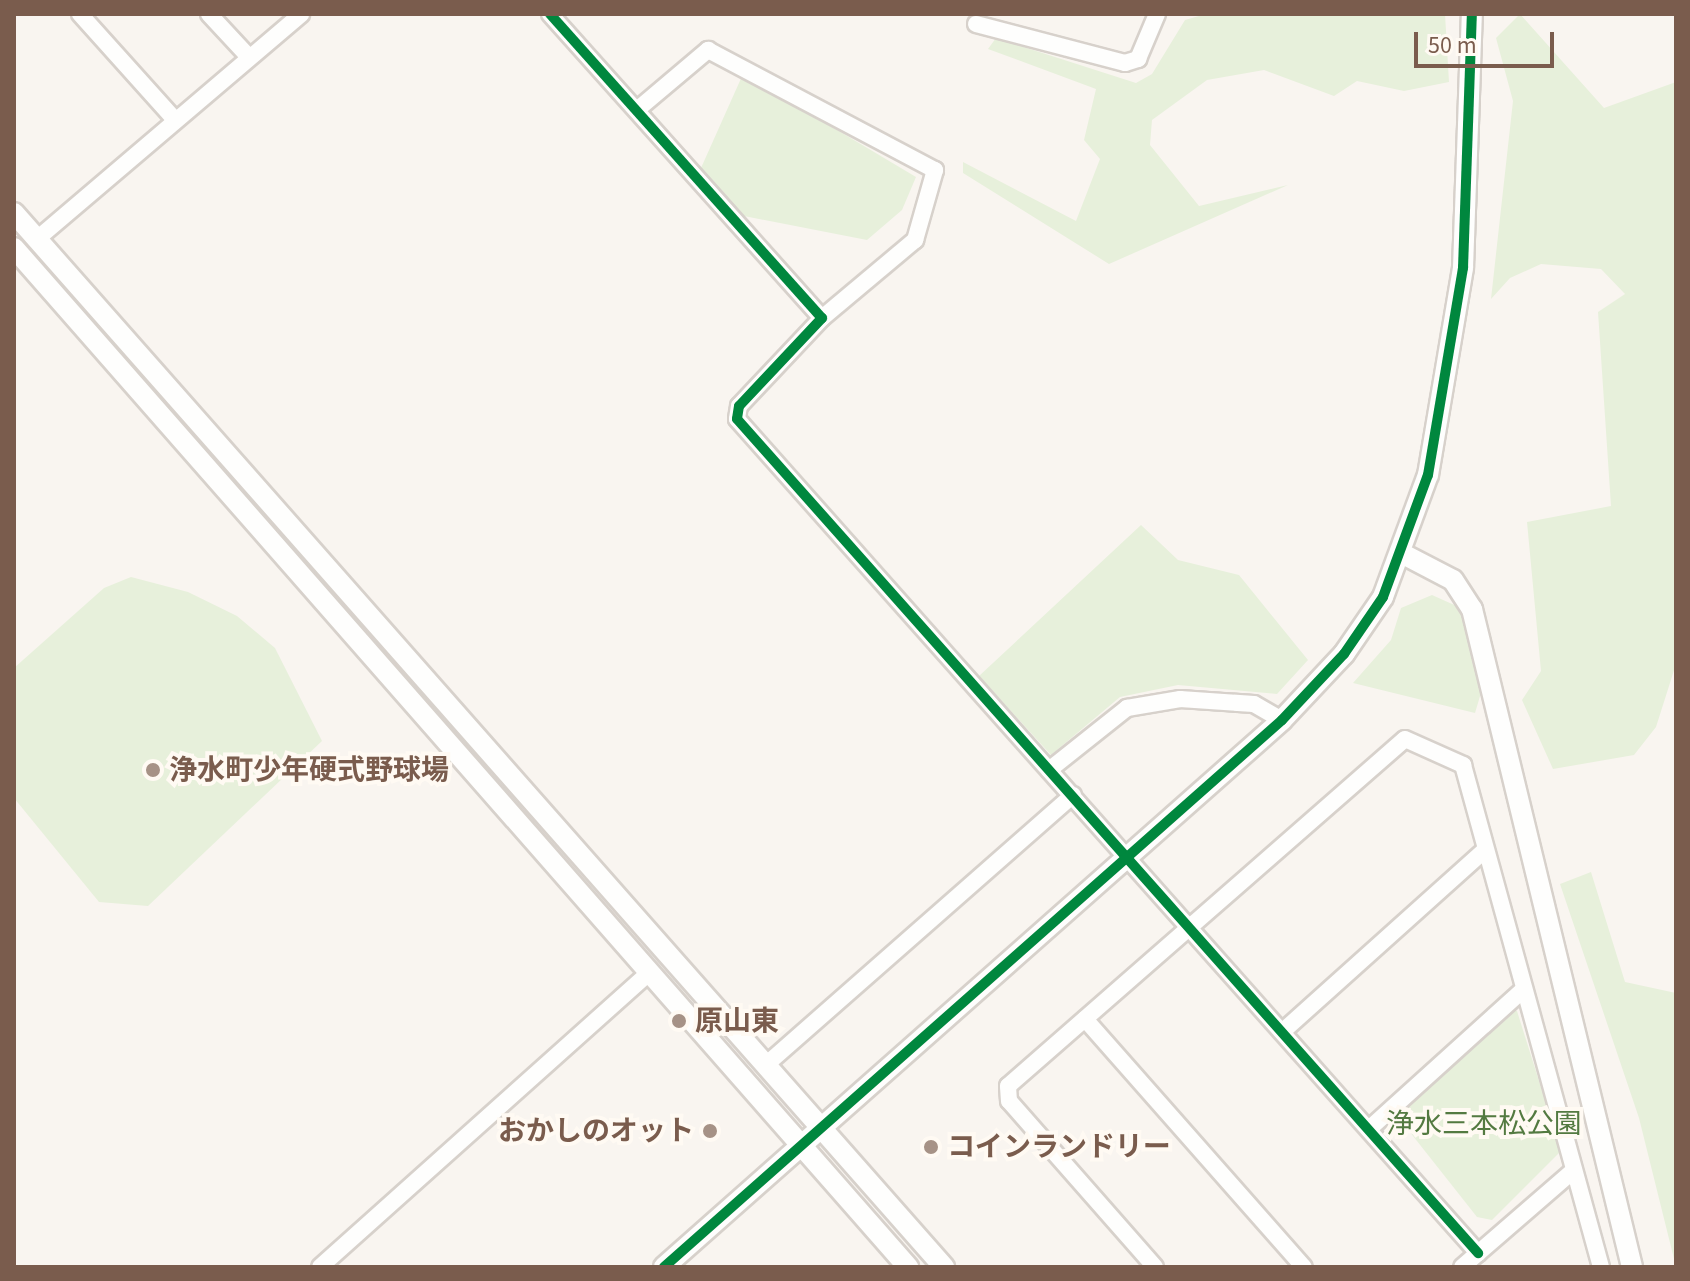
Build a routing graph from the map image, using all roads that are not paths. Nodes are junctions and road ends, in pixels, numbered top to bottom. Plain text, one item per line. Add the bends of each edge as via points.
1 (80, 14) edge
2 (209, 14) edge
3 (301, 14) edge
4 (550, 14) edge
5 (1157, 14) edge
6 (1472, 14) edge
7 (976, 24) dead end
8 (249, 57) junction
9 (638, 109) junction
10 (175, 120) junction
11 (14, 213) edge
12 (37, 239) junction
13 (14, 248) edge
14 (822, 318) junction
15 (1403, 554) junction
16 (1282, 720) junction
17 (1049, 770) junction
18 (1073, 795) junction
19 (1485, 850) junction
20 (1130, 857) junction
21 (1189, 928) junction
22 (649, 973) junction
23 (1523, 990) junction
24 (1085, 1019) junction
25 (1282, 1032) junction
26 (768, 1063) junction
27 (822, 1126) junction
28 (1369, 1129) junction
29 (801, 1145) junction
30 (1574, 1170) junction
31 (1478, 1253) junction
32 (320, 1267) edge
33 (664, 1267) edge
34 (908, 1267) edge
35 (944, 1267) edge
36 (1155, 1267) edge
37 (1304, 1267) edge
38 (1462, 1267) edge
39 (1601, 1267) edge
40 (1632, 1267) edge

1 - 10 street
2 - 8 street
3 - 8 street
4 - 9 street
5 - 7 street via 1138,59 1125,63
6 - 15 street via 1463,268 1428,475
8 - 10 street
9 - 14 street
9 - 14 street via 708,50 935,170 915,240
10 - 12 street
11 - 12 street
12 - 26 street
13 - 22 street
14 - 17 street via 739,406 737,419
15 - 16 street via 1344,654
15 - 40 street via 1453,580 1472,609
16 - 17 street via 1254,704 1210,701 1127,708
16 - 20 street
17 - 18 street
18 - 20 street
18 - 26 street
19 - 21 street via 1463,765 1405,739
19 - 23 street
19 - 25 street
20 - 21 street
20 - 27 street
21 - 24 street
21 - 25 street
22 - 29 street
22 - 32 street
23 - 28 street
23 - 30 street
24 - 36 street via 1008,1086 1006,1097
24 - 37 street
25 - 28 street
26 - 27 street
27 - 29 street
27 - 35 street
28 - 31 street
29 - 33 street
29 - 34 street
30 - 31 street
30 - 39 street
31 - 38 street

